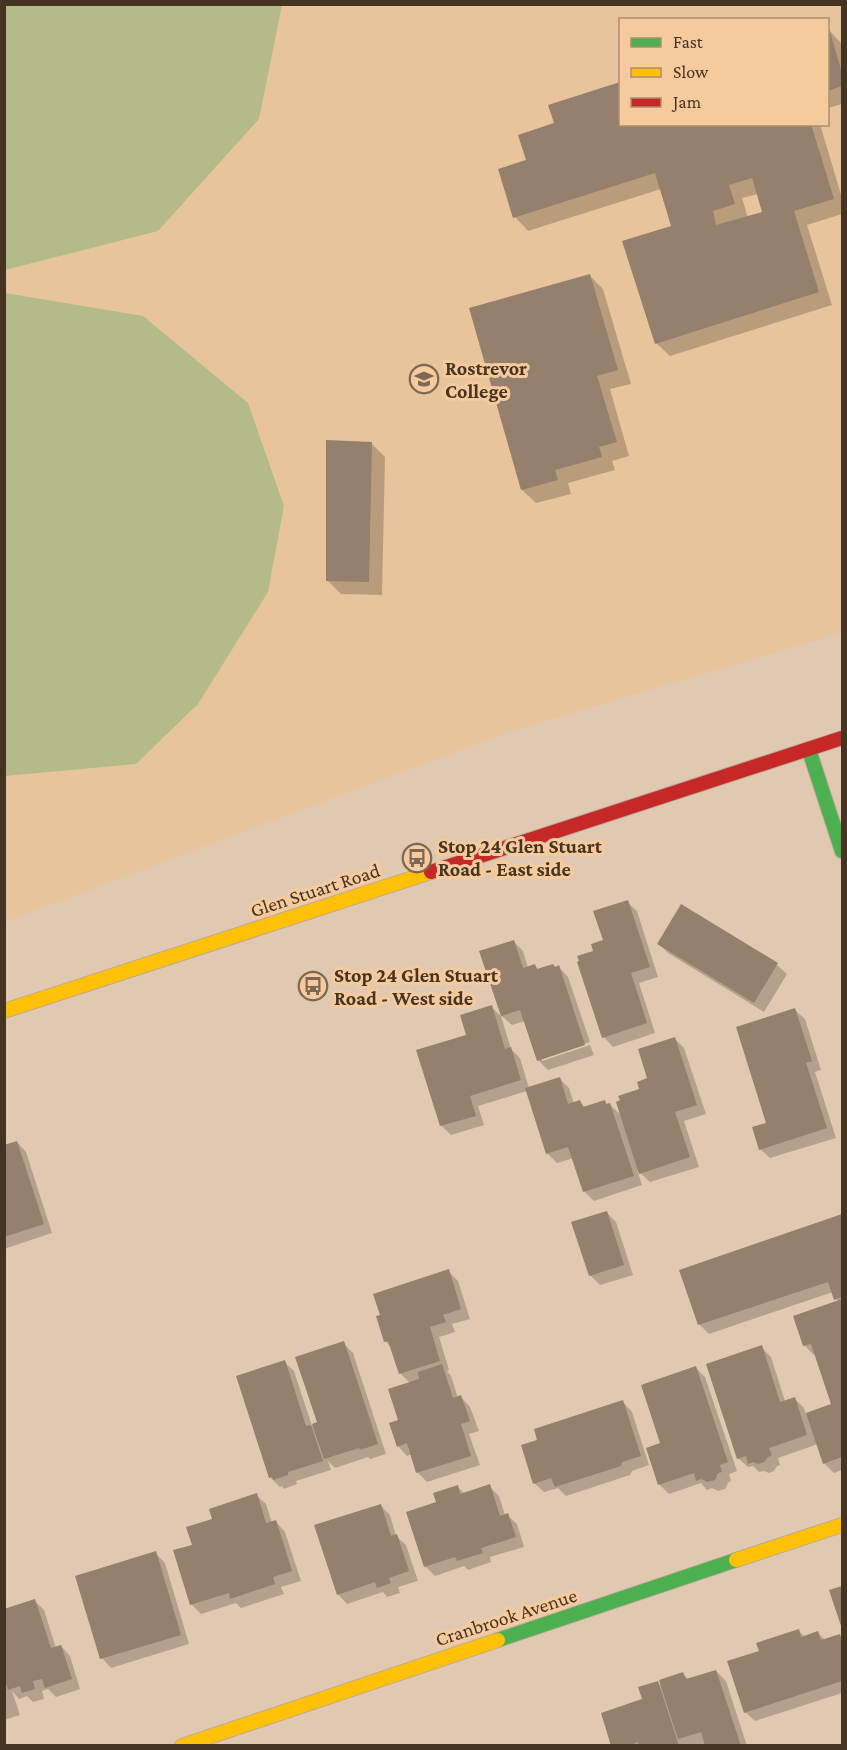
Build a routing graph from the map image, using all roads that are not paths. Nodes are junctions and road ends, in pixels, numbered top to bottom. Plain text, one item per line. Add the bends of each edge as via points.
1 (843, 738) edge
2 (809, 750) junction
3 (843, 851) edge
4 (4, 1011) edge
5 (843, 1525) edge
6 (182, 1746) edge

1 - 2 main road, Glen Stuart Road
2 - 3 main road
2 - 4 main road, Glen Stuart Road
5 - 6 main road, Cranbrook Avenue

